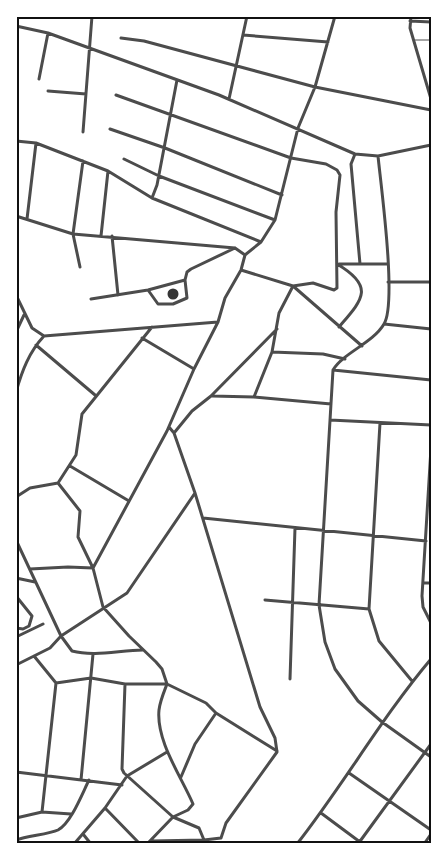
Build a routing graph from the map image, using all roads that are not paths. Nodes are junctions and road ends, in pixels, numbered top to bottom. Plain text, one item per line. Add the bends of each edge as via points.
1 (92, 16) edge
2 (247, 16) edge
3 (335, 16) edge
4 (411, 16) edge
5 (410, 21) junction
6 (431, 22) edge
7 (16, 26) edge
8 (48, 33) junction
9 (243, 35) junction
10 (122, 38) dead end
11 (414, 40) junction
12 (431, 40) edge
13 (328, 42) junction
14 (90, 48) junction
15 (237, 65) junction
16 (39, 79) dead end
17 (177, 80) junction
18 (315, 87) junction
19 (48, 91) dead end
20 (86, 94) junction
21 (116, 95) dead end
22 (229, 99) junction
23 (431, 99) edge
24 (431, 110) edge
25 (170, 114) junction
26 (298, 128) junction
27 (110, 129) dead end
28 (83, 132) dead end
29 (16, 141) edge
30 (36, 143) junction
31 (431, 145) edge
32 (165, 148) junction
33 (355, 154) junction
34 (378, 156) junction
35 (291, 158) junction
36 (124, 159) dead end
37 (83, 161) junction
38 (108, 171) junction
39 (159, 176) junction
40 (282, 195) junction
41 (152, 198) junction
42 (16, 216) edge
43 (27, 220) junction
44 (275, 220) junction
45 (73, 234) junction
46 (101, 236) junction
47 (112, 236) junction
48 (261, 242) junction
49 (235, 248) junction
50 (245, 255) junction
51 (336, 264) junction
52 (360, 264) junction
53 (388, 264) junction
54 (80, 267) dead end
55 (241, 270) junction
56 (185, 280) junction
57 (388, 282) junction
58 (431, 282) edge
59 (293, 286) junction
60 (148, 290) junction
61 (16, 296) edge
62 (118, 296) junction
63 (91, 300) dead end
64 (24, 314) junction
65 (218, 322) junction
66 (384, 324) junction
67 (153, 326) junction
68 (339, 327) junction
69 (277, 328) junction
70 (431, 329) edge
71 (16, 332) edge
72 (44, 336) junction
73 (142, 338) junction
74 (36, 345) junction
75 (362, 346) junction
76 (272, 352) junction
77 (345, 359) junction
78 (194, 369) junction
79 (333, 370) junction
80 (431, 380) edge
81 (16, 392) edge
82 (95, 395) junction
83 (211, 396) junction
84 (254, 397) junction
85 (331, 404) junction
86 (330, 420) junction
87 (380, 423) junction
88 (431, 426) edge
89 (169, 427) junction
90 (174, 433) junction
91 (431, 448) edge
92 (70, 466) junction
93 (58, 483) junction
94 (430, 485) edge
95 (195, 493) junction
96 (16, 497) edge
97 (129, 501) junction
98 (203, 518) junction
99 (295, 528) junction
100 (322, 531) junction
101 (375, 536) junction
102 (16, 540) edge
103 (426, 541) junction
104 (93, 568) junction
105 (30, 569) junction
106 (16, 578) edge
107 (35, 582) junction
108 (423, 583) junction
109 (431, 583) edge
110 (16, 596) edge
111 (265, 600) dead end
112 (292, 602) junction
113 (319, 605) junction
114 (103, 607) junction
115 (369, 609) junction
116 (431, 623) edge
117 (44, 624) dead end
118 (16, 628) edge
119 (61, 636) junction
120 (16, 637) edge
121 (144, 650) junction
122 (92, 654) junction
123 (34, 656) junction
124 (431, 658) edge
125 (16, 665) edge
126 (91, 678) junction
127 (290, 679) dead end
128 (412, 681) junction
129 (56, 683) junction
130 (125, 684) junction
131 (167, 684) junction
132 (216, 713) junction
133 (382, 722) junction
134 (431, 744) edge
135 (167, 752) junction
136 (278, 752) junction
137 (424, 752) junction
138 (431, 756) edge
139 (16, 772) edge
140 (349, 773) junction
141 (45, 776) junction
142 (127, 776) junction
143 (181, 777) junction
144 (81, 780) junction
145 (89, 780) junction
146 (122, 785) junction
147 (390, 800) junction
148 (106, 808) junction
149 (42, 812) junction
150 (321, 813) junction
151 (71, 814) junction
152 (173, 817) junction
153 (16, 818) edge
154 (431, 832) edge
155 (83, 834) junction
156 (16, 840) edge
157 (204, 840) junction
158 (151, 841) junction
159 (359, 843) edge
160 (74, 844) edge
161 (91, 844) edge
162 (140, 844) edge
163 (147, 844) edge
164 (297, 844) edge
165 (424, 844) edge

1 - 14 street
2 - 9 street
3 - 13 street
4 - 5 street
5 - 6 street
5 - 11 street
7 - 8 street
8 - 14 street
8 - 16 street
9 - 13 street
9 - 15 street
10 - 15 street
11 - 12 lane
11 - 23 street
13 - 18 street
14 - 17 street
14 - 20 street
15 - 18 street
15 - 22 street
17 - 22 street
17 - 25 street
18 - 24 street
18 - 26 street
19 - 20 street
20 - 28 street
21 - 25 street
22 - 26 street
25 - 32 street
25 - 35 street
26 - 33 street
26 - 35 street
27 - 32 street
29 - 30 street
30 - 37 street
30 - 43 street
31 - 34 street
32 - 39 street
32 - 40 street
33 - 34 street
33 - 52 street via 351,164
34 - 53 street
35 - 40 street
35 - 51 street via 326,164 340,175
36 - 39 street
37 - 38 street
37 - 45 street
38 - 41 street
38 - 46 street
39 - 41 street
39 - 44 street
40 - 44 street
41 - 48 street
42 - 43 street
43 - 45 street
44 - 48 street
45 - 46 street
45 - 54 street
46 - 47 street
47 - 49 street
47 - 62 street
48 - 50 street
49 - 50 street
49 - 56 street via 187,272
50 - 55 street
51 - 52 street
51 - 59 street via 337,288 334,290 314,283
51 - 68 street via 349,271 362,289 362,297
52 - 53 street
53 - 57 street
55 - 59 street
55 - 65 street via 225,298
56 - 60 street
56 - 60 street via 187,298 181,302 158,304
57 - 58 street
57 - 66 street via 388,310
59 - 68 street
59 - 69 street via 280,313
60 - 62 street
61 - 64 street via 24,306
62 - 63 street
64 - 71 street
64 - 72 street via 32,328
65 - 67 street
65 - 78 street
66 - 70 street
66 - 75 street
67 - 72 street
67 - 73 street
68 - 75 street
69 - 76 street
69 - 83 street
72 - 74 street
73 - 78 street
73 - 82 street via 120,369
74 - 81 street via 26,362
74 - 82 street
75 - 77 street
76 - 77 street via 323,354
76 - 84 street
77 - 79 street
78 - 89 street
79 - 80 street
79 - 85 street
82 - 92 street via 82,414 76,455
83 - 84 street
83 - 90 street via 192,411
84 - 85 street
85 - 86 street
86 - 87 street
86 - 100 street
87 - 88 street
87 - 101 street
89 - 90 street
89 - 97 street
90 - 95 street
91 - 94 street
92 - 93 street
92 - 97 street
93 - 96 street via 30,488
93 - 104 street via 80,511 78,537
94 - 103 street
95 - 98 street
95 - 114 street via 127,593
97 - 104 street
98 - 99 street
98 - 136 street via 260,707
99 - 100 street
99 - 112 street
100 - 101 street
100 - 113 street
101 - 103 street
101 - 115 street
102 - 105 street
103 - 108 street
104 - 105 street
104 - 114 street
105 - 107 street
106 - 107 street
107 - 119 street
108 - 109 street
108 - 116 street via 423,607
110 - 118 street via 32,616 29,626
111 - 112 street
112 - 113 street
112 - 127 street
113 - 115 street
113 - 133 street via 325,642 335,669 358,701
114 - 119 street
114 - 121 street
115 - 128 street via 379,640
117 - 120 street
119 - 122 street via 72,651
119 - 123 street via 50,648
121 - 122 street
121 - 131 street via 162,669
122 - 126 street
123 - 125 street
123 - 129 street
124 - 128 street
126 - 129 street
126 - 130 street
126 - 144 street
128 - 133 street
129 - 141 street
130 - 131 street
130 - 142 street via 122,769
131 - 132 street via 206,704
131 - 135 street via 159,716
132 - 136 street
132 - 143 street via 195,744
133 - 137 street
133 - 140 street
134 - 137 street
135 - 142 street
135 - 143 street
136 - 157 street via 226,823 221,838
137 - 138 street
137 - 147 street
139 - 141 street
140 - 147 street
140 - 150 street
141 - 144 street
141 - 149 street
142 - 146 street
142 - 152 street
143 - 152 street via 193,804
144 - 145 street
145 - 146 street
145 - 151 street
146 - 148 street
147 - 154 street
147 - 159 street
148 - 155 street
148 - 162 street
149 - 151 street
149 - 153 street
150 - 159 street
150 - 164 street
151 - 156 street via 66,825 57,831
152 - 157 street via 199,828
152 - 158 street
154 - 165 street
155 - 160 street
155 - 161 street
157 - 158 street
158 - 163 street

